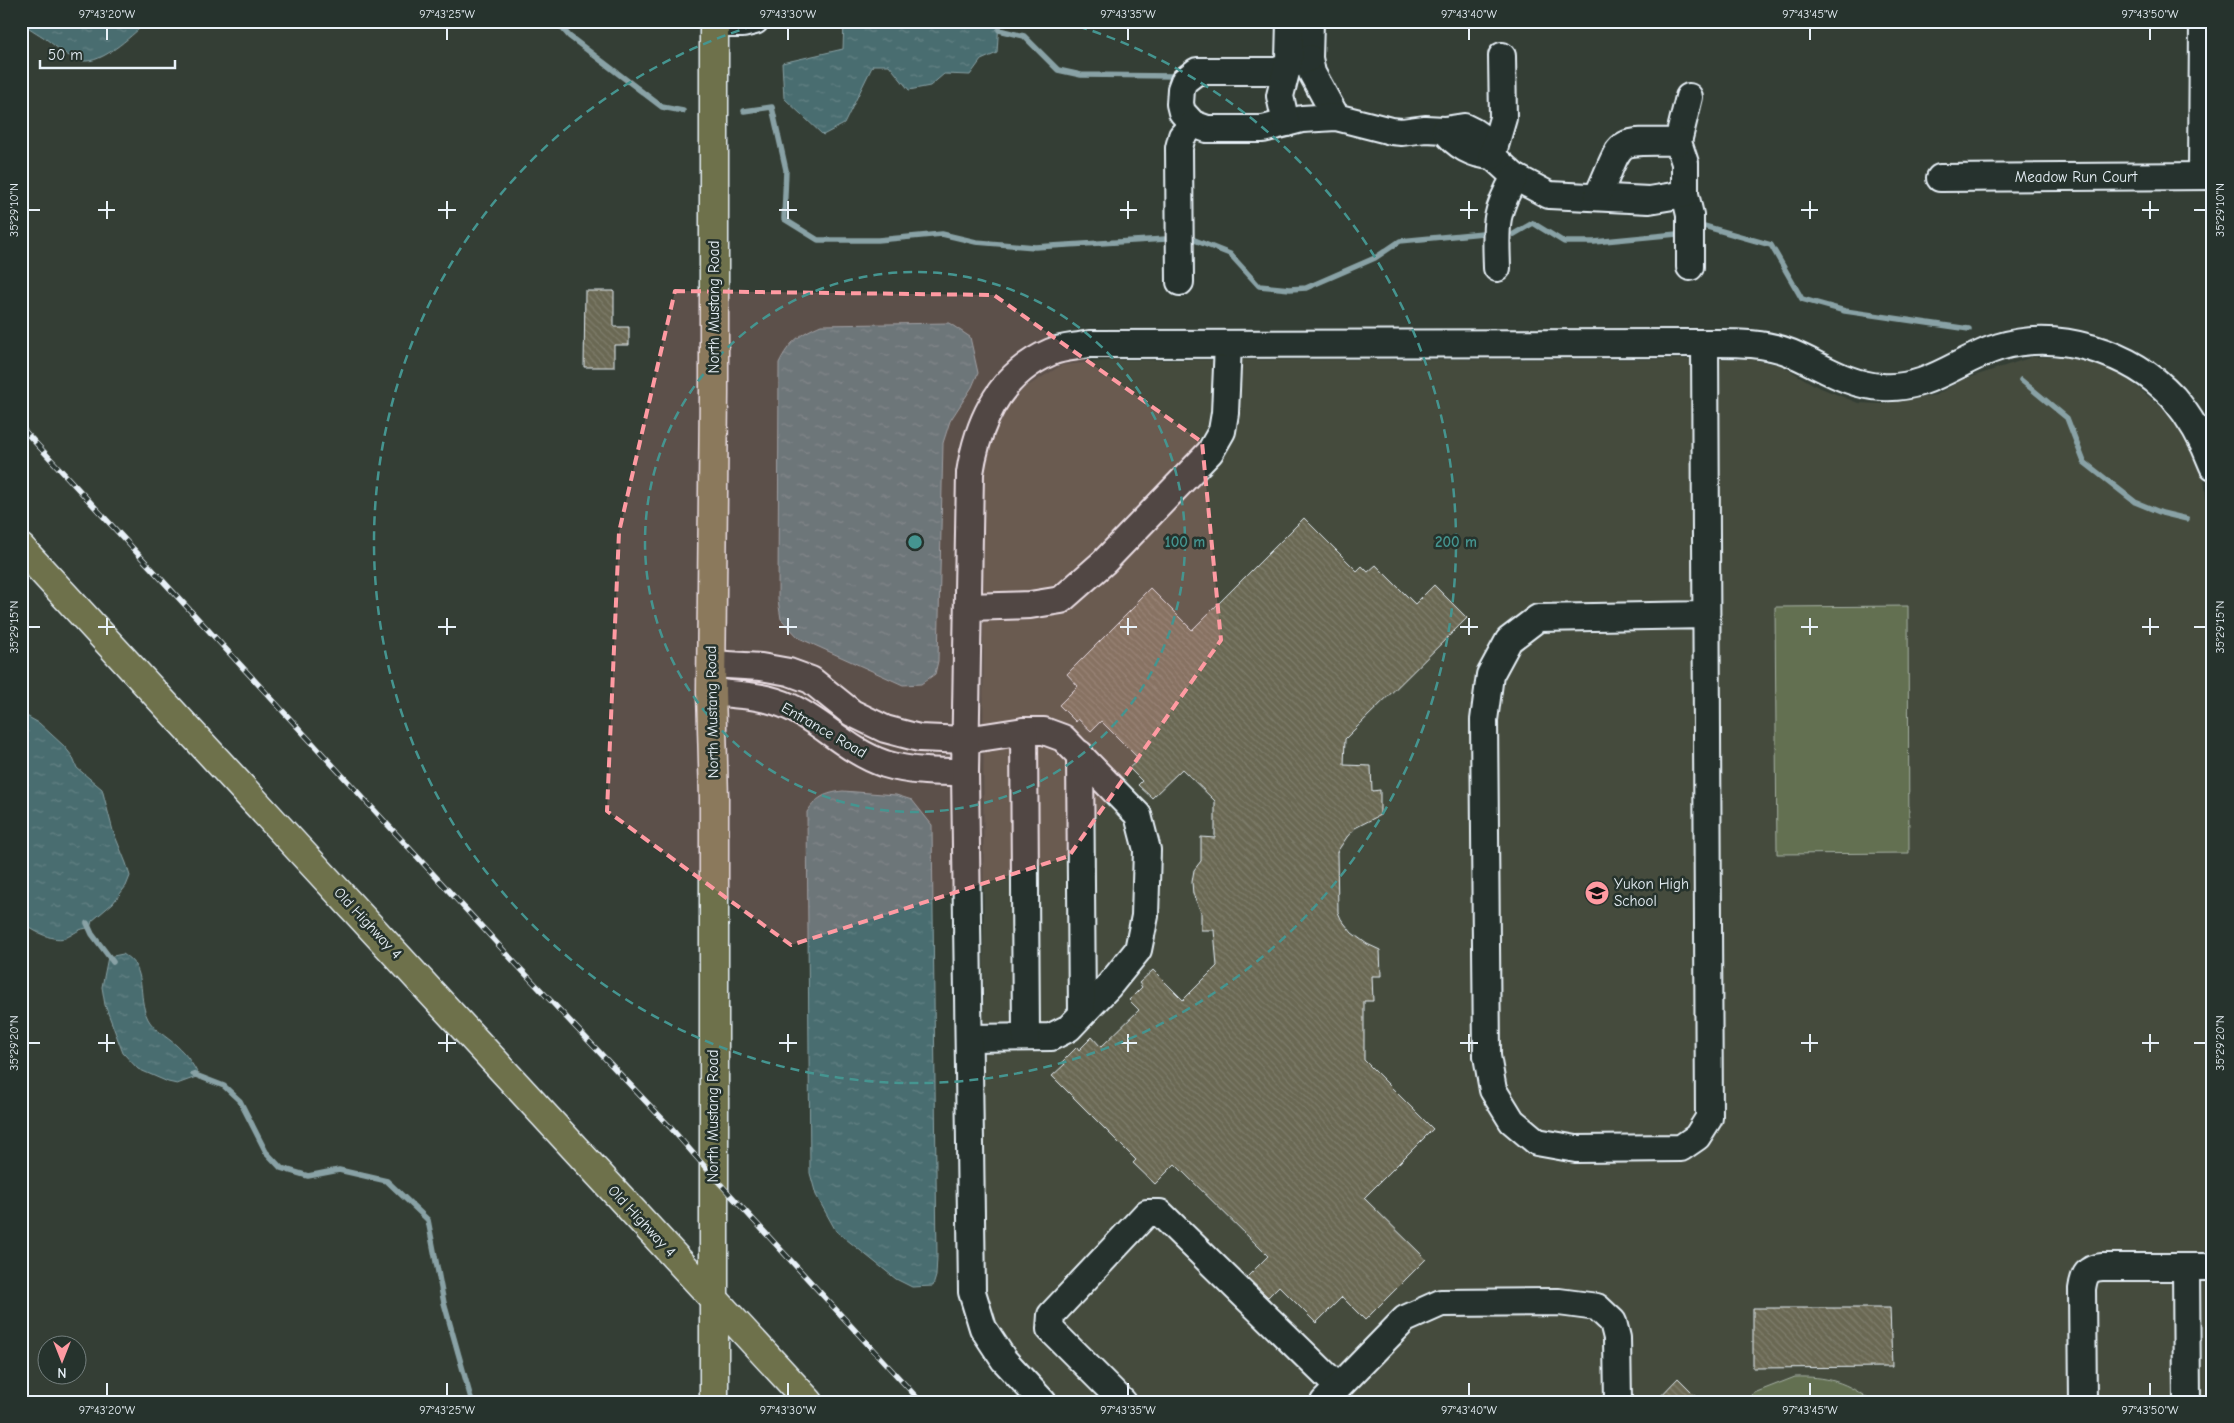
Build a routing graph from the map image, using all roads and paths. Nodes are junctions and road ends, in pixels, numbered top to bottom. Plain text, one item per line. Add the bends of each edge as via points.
1 (755, 21) edge
2 (1290, 21) edge
3 (1310, 21) edge
4 (2203, 21) edge
5 (714, 23) edge
6 (1502, 56) dead end
7 (1298, 63) junction
8 (1689, 97) dead end
9 (1336, 118) junction
10 (1286, 123) junction
11 (1193, 124) junction
12 (1678, 142) junction
13 (1492, 156) junction
14 (2207, 176) edge
15 (1514, 178) junction
16 (1940, 178) dead end
17 (1685, 194) junction
18 (1597, 197) junction
19 (1690, 267) dead end
20 (1497, 268) dead end
21 (1180, 282) dead end
22 (1705, 343) junction
23 (1228, 344) junction
24 (2213, 466) edge
25 (21, 548) edge
26 (968, 607) junction
27 (1706, 615) junction
28 (711, 664) junction
29 (710, 692) junction
30 (1024, 731) junction
31 (966, 740) junction
32 (1080, 754) junction
33 (965, 772) junction
34 (1082, 1014) junction
35 (1026, 1037) junction
36 (969, 1038) junction
37 (2186, 1267) junction
38 (2213, 1267) edge
39 (714, 1299) junction
40 (1331, 1395) edge
41 (714, 1402) edge
42 (809, 1402) edge
43 (1043, 1402) edge
44 (1123, 1402) edge
45 (1618, 1402) edge
46 (2083, 1402) edge
47 (2186, 1402) edge

1 - 5 street
2 - 7 street via 1290,49
3 - 7 street
4 - 14 street
5 - 28 main road, North Mustang Road
6 - 13 street via 1503,118
7 - 9 street via 1312,73
7 - 10 street via 1280,96
7 - 11 street via 1270,71 1197,71 1184,81 1180,95 1182,112
8 - 12 street
9 - 10 street
9 - 13 street via 1402,132 1464,127 1487,141
10 - 11 street via 1254,129 1207,129
11 - 21 street via 1182,136 1178,148
12 - 17 street via 1685,163
12 - 18 street via 1635,141 1621,146 1614,155
13 - 15 street
14 - 16 street, Meadow Run Court
15 - 18 street via 1549,195
15 - 20 street via 1502,199 1496,221
17 - 18 street via 1649,200
17 - 19 street via 1690,215
22 - 23 street
22 - 24 street via 1771,347 1836,377 1868,386 1897,388 1917,384 1998,348 2020,342 2059,342 2098,350 2139,370 2173,398 2198,435
22 - 27 street
23 - 26 street via 1225,414 1222,430 1210,452 1104,562 1061,600 1030,605
23 - 26 street via 1088,344 1052,351 1018,371 984,418 974,445 970,473
25 - 39 main road, Old Highway 4
26 - 31 street
27 - 27 street via 1538,618 1509,640 1490,675 1484,720 1486,1056 1493,1090 1512,1120 1537,1142 1576,1149 1681,1148 1697,1137 1709,1118
28 - 29 main road, North Mustang Road
28 - 31 street, Entrance Road via 789,672 811,680 852,713 885,729 918,738
29 - 33 street, Entrance Road via 761,696 790,707 848,747 885,764 920,771
29 - 39 main road, North Mustang Road via 714,798
30 - 31 street, Entrance Road
30 - 32 street, Entrance Road via 1044,731 1064,738
30 - 35 street
31 - 33 street
32 - 34 street
32 - 34 street, Entrance Road via 1138,815 1147,850 1145,916 1138,950
33 - 36 street
34 - 35 street, Entrance Road via 1069,1028 1051,1037
35 - 36 street, Entrance Road
36 - 43 street via 972,1292 983,1328 1004,1360
37 - 38 street
37 - 46 street via 2102,1267 2087,1272 2082,1289
37 - 47 street
39 - 41 main road, North Mustang Road
39 - 42 main road, Old Highway 4
40 - 44 street via 1160,1213 1147,1213 1051,1315 1050,1329
40 - 45 street via 1405,1319 1441,1303 1559,1302 1597,1307 1613,1322 1617,1338

